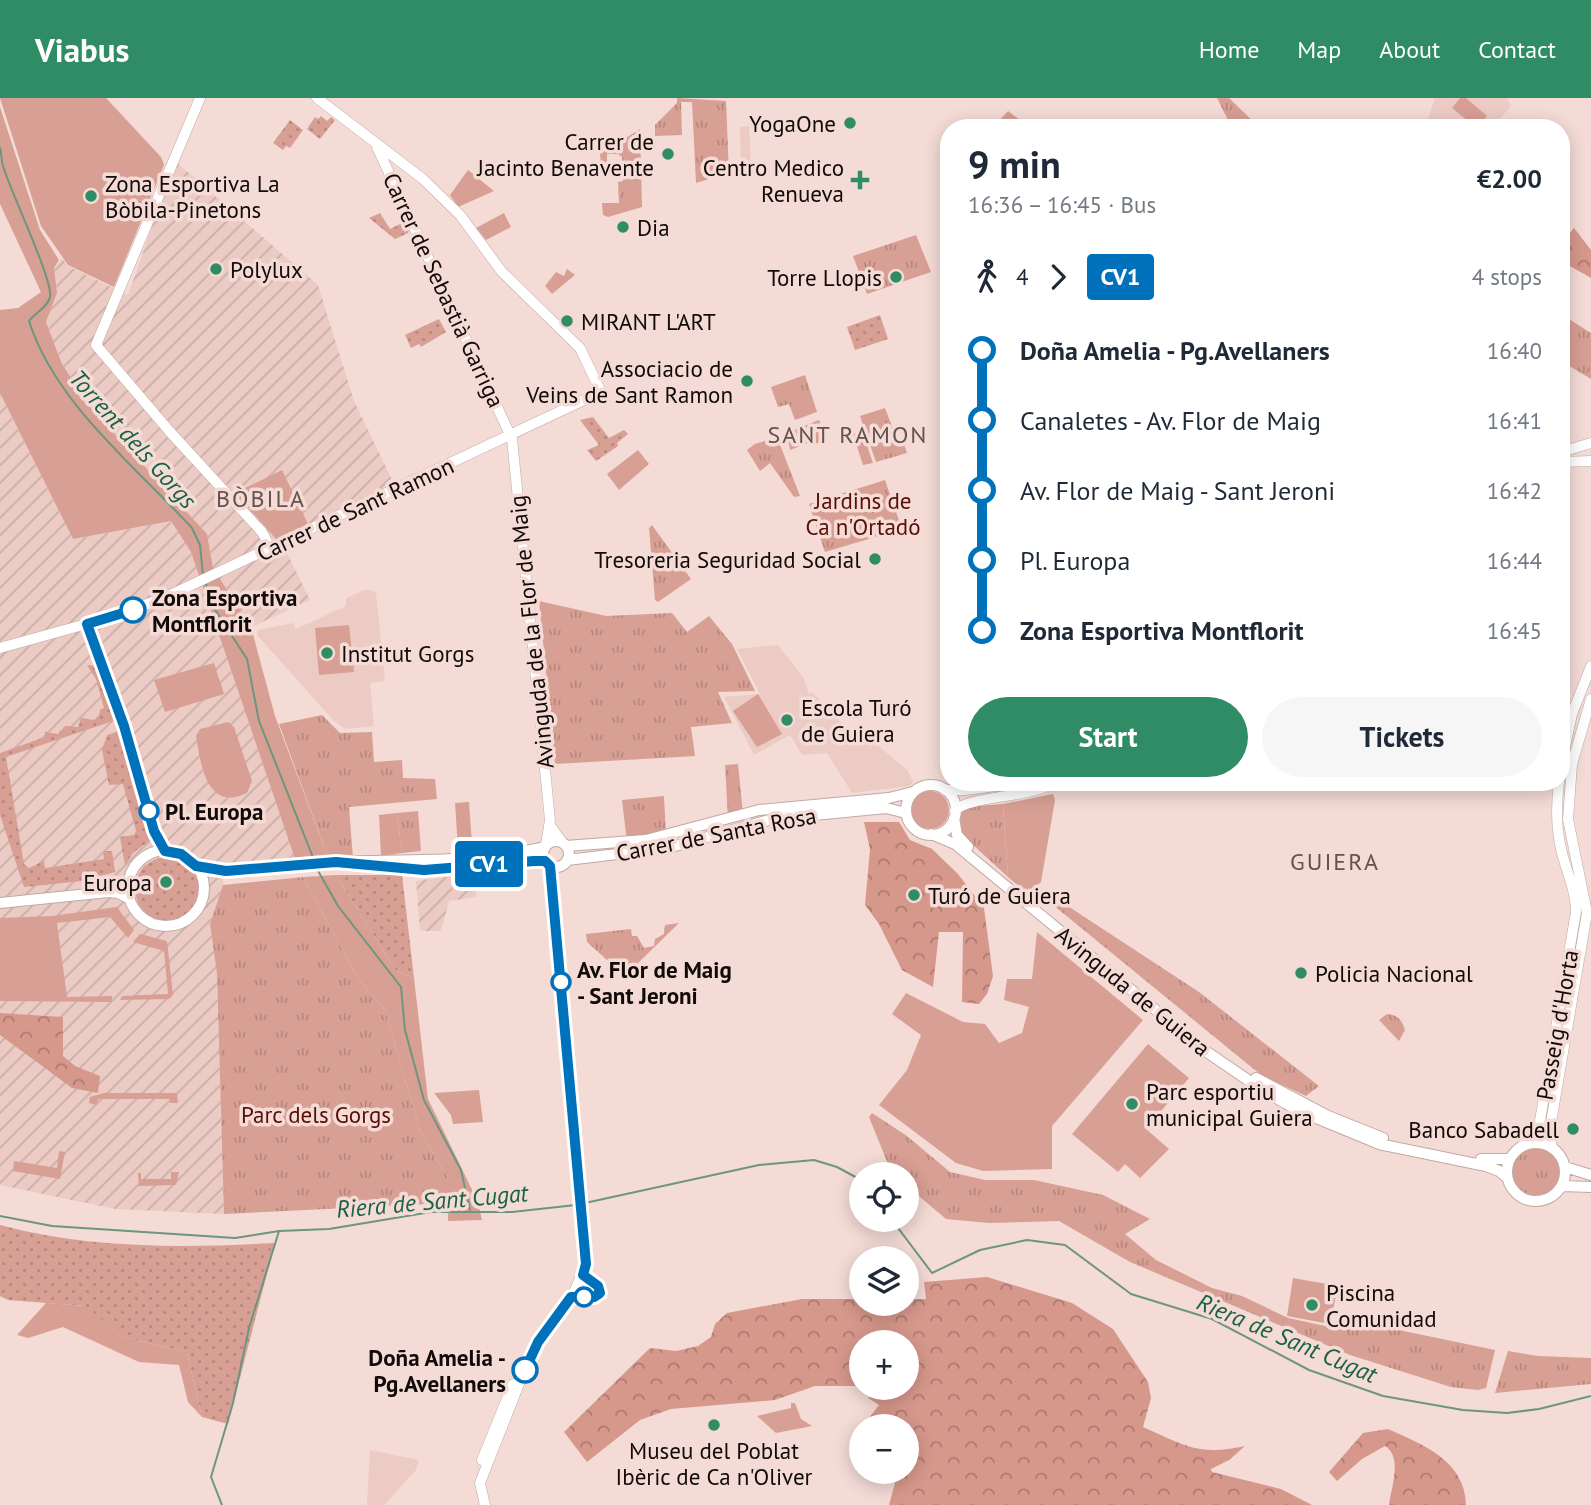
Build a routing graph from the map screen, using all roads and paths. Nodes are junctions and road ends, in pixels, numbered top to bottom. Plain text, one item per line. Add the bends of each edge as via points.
1 (200, 98) edge
2 (317, 98) edge
3 (376, 144) junction
4 (396, 159) junction
5 (386, 166) junction
6 (511, 436) junction
7 (1591, 443) edge
8 (1570, 449) edge
9 (1591, 461) edge
10 (1570, 462) edge
11 (269, 545) junction
12 (0, 648) edge
13 (1591, 666) edge
14 (1591, 699) edge
15 (1570, 723) edge
16 (940, 788) edge
17 (946, 791) edge
18 (1031, 791) edge
19 (1559, 791) edge
20 (913, 792) junction
21 (833, 803) junction
22 (759, 810) junction
23 (906, 813) junction
24 (805, 814) junction
25 (954, 815) junction
26 (551, 827) junction
27 (931, 834) junction
28 (564, 844) junction
29 (545, 845) junction
30 (347, 862) junction
31 (196, 866) junction
32 (555, 866) junction
33 (226, 871) junction
34 (130, 877) junction
35 (204, 887) junction
36 (97, 893) junction
37 (130, 899) junction
38 (0, 903) edge
39 (1531, 1143) junction
40 (1552, 1148) junction
41 (1509, 1159) junction
42 (1565, 1167) junction
43 (1591, 1175) edge
44 (1507, 1177) junction
45 (1562, 1186) junction
46 (1591, 1187) edge
47 (482, 1505) edge

1 - 11 street via 96,345
2 - 3 street
3 - 4 street
3 - 5 street, Carrer de Sebastià Garriga
4 - 5 street
4 - 6 street, Carrer de Sant Ramon via 460,215 502,272 580,348 601,392
5 - 6 street, Carrer de Sebastià Garriga
6 - 11 street, Carrer de Sant Ramon
6 - 26 street, Avinguda de la Flor de Maig
7 - 8 street
9 - 10 street
11 - 12 street, Carrer de Sant Ramon via 140,608
13 - 15 street
14 - 40 street, Passeig d'Horta via 1572,764 1568,818 1587,913 1549,1134
16 - 20 main road via 930,785
17 - 25 main road via 953,799
18 - 25 street via 964,803
19 - 39 street, Passeig d'Horta via 1557,822 1576,912 1538,1132
20 - 21 main road, Carrer de Santa Rosa
20 - 23 main road
21 - 22 main road, Carrer de Santa Rosa
21 - 24 main road
22 - 24 main road
22 - 28 main road, Carrer de Santa Rosa via 656,838
23 - 24 main road, Carrer de Santa Rosa via 886,808
23 - 27 main road via 916,829
24 - 32 main road, Carrer de Santa Rosa via 668,848
25 - 27 main road via 944,830
25 - 41 main road, Avinguda de Guiera via 962,842 1253,1076 1328,1116 1380,1136 1486,1160
26 - 28 street
26 - 29 street
27 - 44 main road, Avinguda de Guiera via 955,844 1204,1050 1274,1097 1368,1140 1486,1166
28 - 29 main road, Carrer de Santa Rosa
28 - 32 main road
29 - 30 main road via 415,861
29 - 32 main road
30 - 32 main road, Carrer de Santa Rosa via 424,870
30 - 33 main road
31 - 33 main road
31 - 34 main road via 181,854 159,852 141,860
31 - 35 main road
32 - 47 street via 585,1256 580,1273 528,1349 507,1397 477,1471 475,1488
33 - 35 main road
34 - 36 main road
34 - 37 main road
35 - 37 main road via 195,912 173,925 146,920
36 - 37 main road via 118,893
36 - 38 main road
39 - 40 main road
39 - 41 main road
40 - 42 main road
41 - 44 main road
42 - 43 main road
42 - 45 main road
44 - 45 main road via 1513,1191 1532,1201 1548,1199
45 - 46 main road

